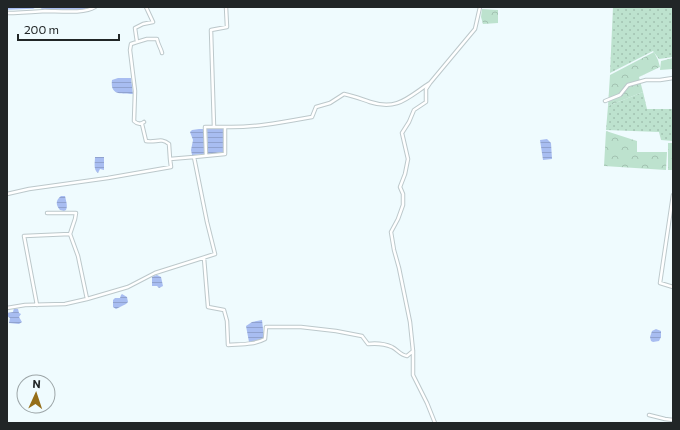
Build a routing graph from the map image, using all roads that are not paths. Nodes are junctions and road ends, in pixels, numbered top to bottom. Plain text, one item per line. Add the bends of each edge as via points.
1 (95, 7) edge
2 (146, 7) edge
3 (226, 7) edge
4 (480, 7) edge
5 (7, 13) edge
6 (136, 42) junction
7 (162, 53) dead end
8 (673, 78) edge
9 (430, 83) junction
10 (605, 101) dead end
11 (214, 127) junction
12 (225, 127) junction
13 (206, 155) junction
14 (194, 157) junction
15 (170, 159) junction
16 (7, 194) edge
17 (673, 195) edge
18 (47, 213) dead end
19 (70, 234) junction
20 (204, 258) junction
21 (673, 287) edge
22 (87, 299) junction
23 (37, 305) junction
24 (7, 308) edge
25 (413, 351) junction
26 (648, 415) dead end
27 (673, 420) edge
28 (435, 423) edge

1 - 5 street via 82,11
2 - 6 street via 153,22 135,28
3 - 11 street via 227,27 211,30
4 - 9 street via 475,29
6 - 7 street via 157,39
6 - 15 street via 131,44 130,50 135,97 134,121 143,123 146,141 165,140 169,144
8 - 10 street via 646,80 628,85 620,95
9 - 12 street via 394,105 382,106 344,94 330,103 316,107 312,117
9 - 25 street via 426,89 426,102 414,110 402,133 408,159 400,187 403,205 391,232 410,322
11 - 12 street
11 - 13 street via 205,127
12 - 13 street via 225,154
13 - 14 street
14 - 15 street
14 - 20 street via 206,222 215,254
15 - 16 street via 171,166
17 - 21 street via 660,283
18 - 19 street via 76,213
19 - 22 street via 78,256
19 - 23 street via 24,236
20 - 22 street via 155,273 128,287
20 - 25 street via 208,307 224,310 228,345 260,342 266,339 266,327 301,327 362,336 368,344 386,345 401,355 406,356
22 - 23 street via 65,304
23 - 24 street
25 - 28 street via 413,375
26 - 27 street

